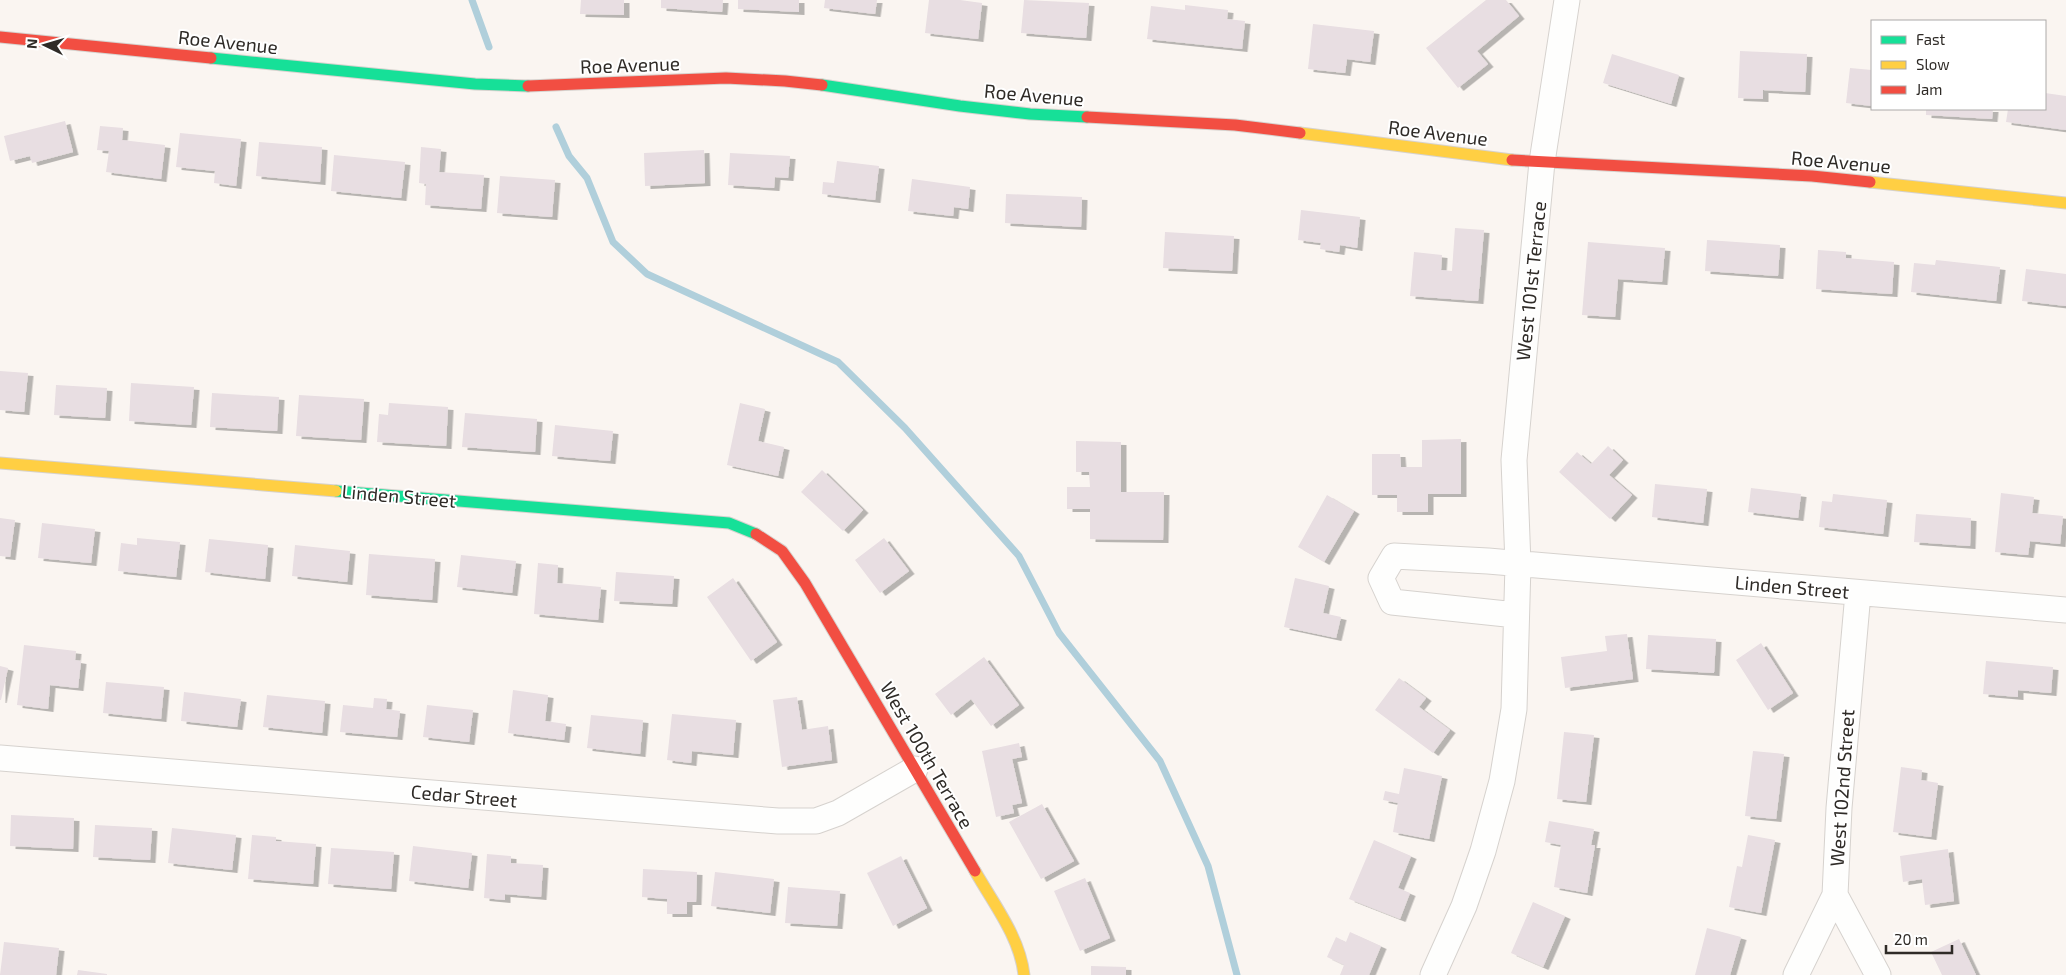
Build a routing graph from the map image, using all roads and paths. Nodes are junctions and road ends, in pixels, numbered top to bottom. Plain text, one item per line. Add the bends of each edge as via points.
1 (1567, 0) edge
2 (0, 37) edge
3 (1542, 162) junction
4 (2066, 203) edge
5 (0, 463) edge
6 (788, 559) joint
7 (1518, 564) junction
8 (1858, 593) junction
9 (2066, 610) edge
10 (1516, 615) junction
11 (0, 758) edge
12 (915, 769) junction
13 (1835, 895) junction
14 (1024, 975) edge
15 (1433, 975) edge
16 (1796, 975) edge
17 (1878, 975) edge

1 - 3 street, West 101st Terrace
2 - 3 main road, Roe Avenue via 475,84 543,86 726,78 785,81 1030,114 1235,126
3 - 4 main road, Roe Avenue via 1812,176
3 - 7 street, West 101st Terrace via 1514,460
5 - 6 main road, Linden Street via 729,523 754,532 782,551
6 - 12 main road, West 100th Terrace
7 - 8 street, Linden Street
7 - 10 street, West 101st Terrace
7 - 10 street via 1394,556 1381,578 1392,602
8 - 9 street, Linden Street
8 - 13 street, West 102nd Street via 1839,808
10 - 15 street, West 101st Terrace via 1514,709 1502,781 1464,906
11 - 12 street, Cedar Street via 778,821 816,821 838,814
12 - 14 main road, West 100th Terrace via 1012,936
13 - 16 street, West 102nd Street
13 - 17 street

